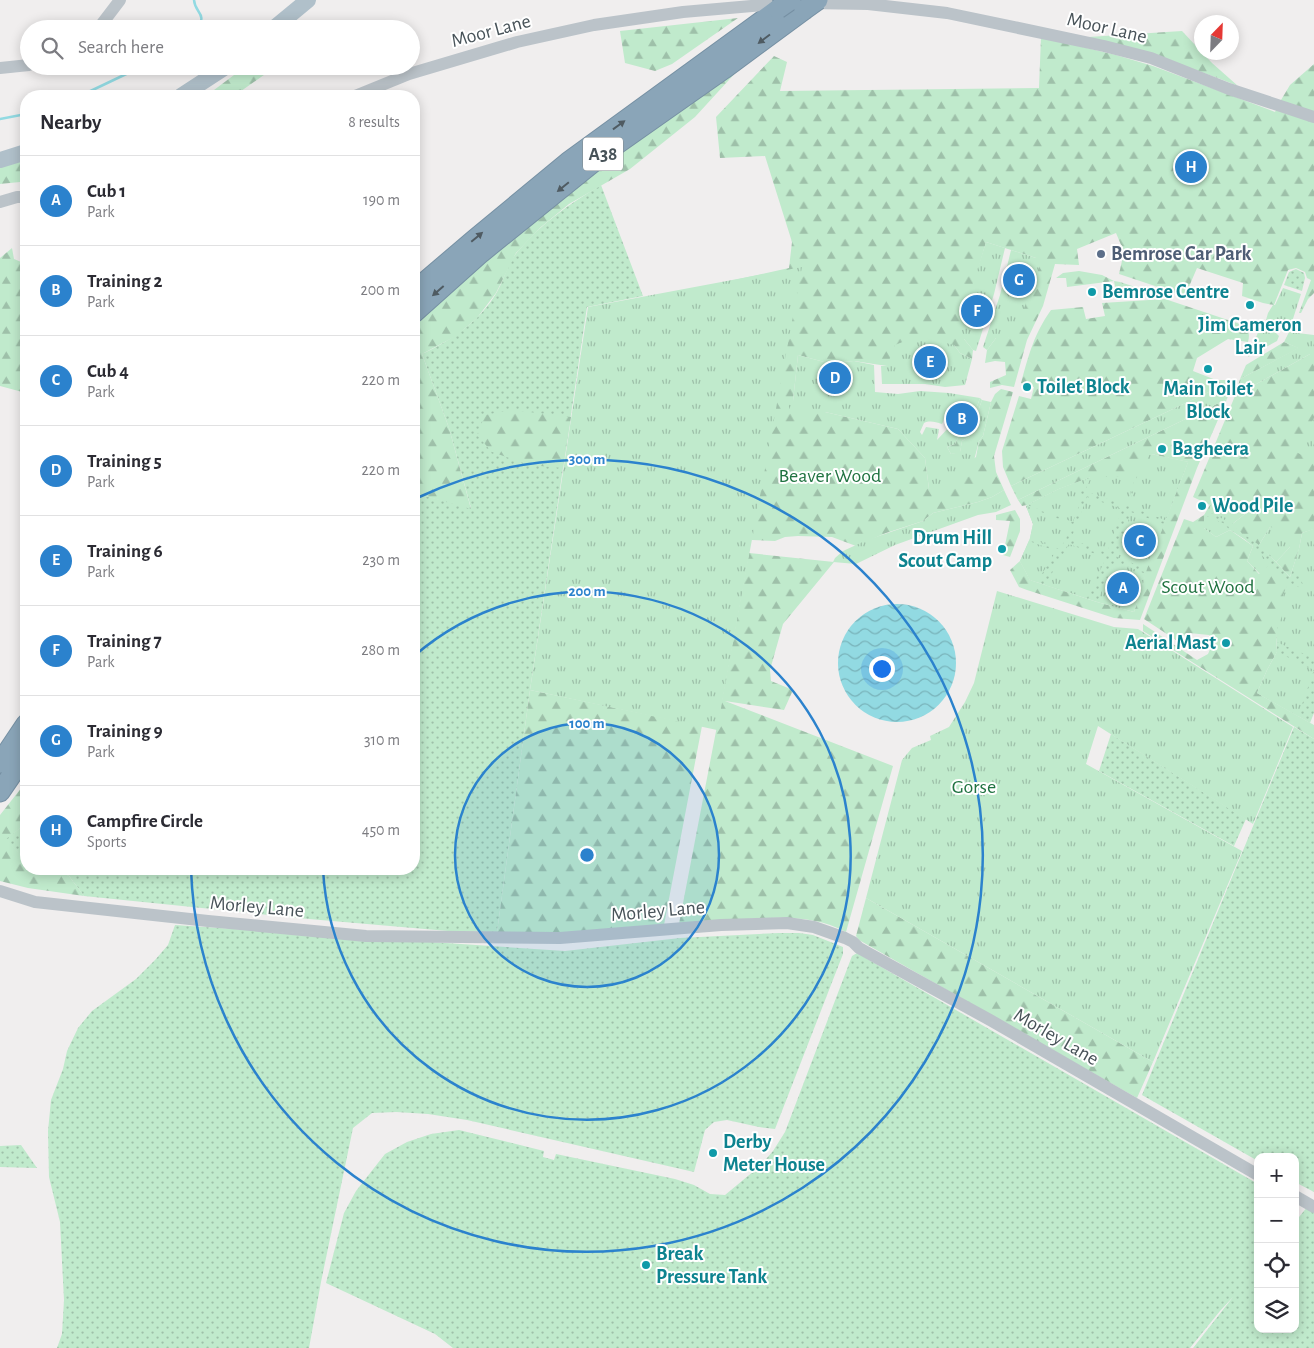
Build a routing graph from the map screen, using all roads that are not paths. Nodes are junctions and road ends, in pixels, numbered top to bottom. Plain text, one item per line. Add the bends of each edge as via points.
1 (120, 0) edge
2 (308, 0) edge
3 (798, 5) edge
4 (105, 20) edge
5 (284, 20) edge
6 (20, 66) edge
7 (0, 68) edge
8 (420, 70) edge
9 (213, 75) edge
10 (408, 75) edge
11 (190, 90) edge
12 (370, 90) edge
13 (1314, 117) edge
14 (20, 154) edge
15 (0, 160) edge
16 (20, 197) edge
17 (0, 202) edge
18 (420, 286) edge
19 (420, 308) edge
20 (20, 733) edge
21 (0, 763) edge
22 (20, 763) edge
23 (0, 792) edge
24 (0, 891) edge
25 (1254, 1173) edge
26 (1298, 1198) edge
27 (1314, 1207) edge

1 - 4 street
2 - 5 main road
18 -> 3 highway, A38 via 568,162
3 -> 19 highway, A38 via 724,69 606,152 481,253
6 - 7 street
8 - 13 street, Moor Lane via 518,42 594,25 763,4 834,2 947,13 1104,46 1151,58 1229,89
9 - 11 main road
10 - 12 street, Moor Lane
14 - 15 main road
16 - 17 street
20 - 21 highway
22 - 23 highway
24 - 25 street, Morley Lane via 35,902 366,936 560,938 721,925 787,923 814,927 853,942
26 - 27 street

